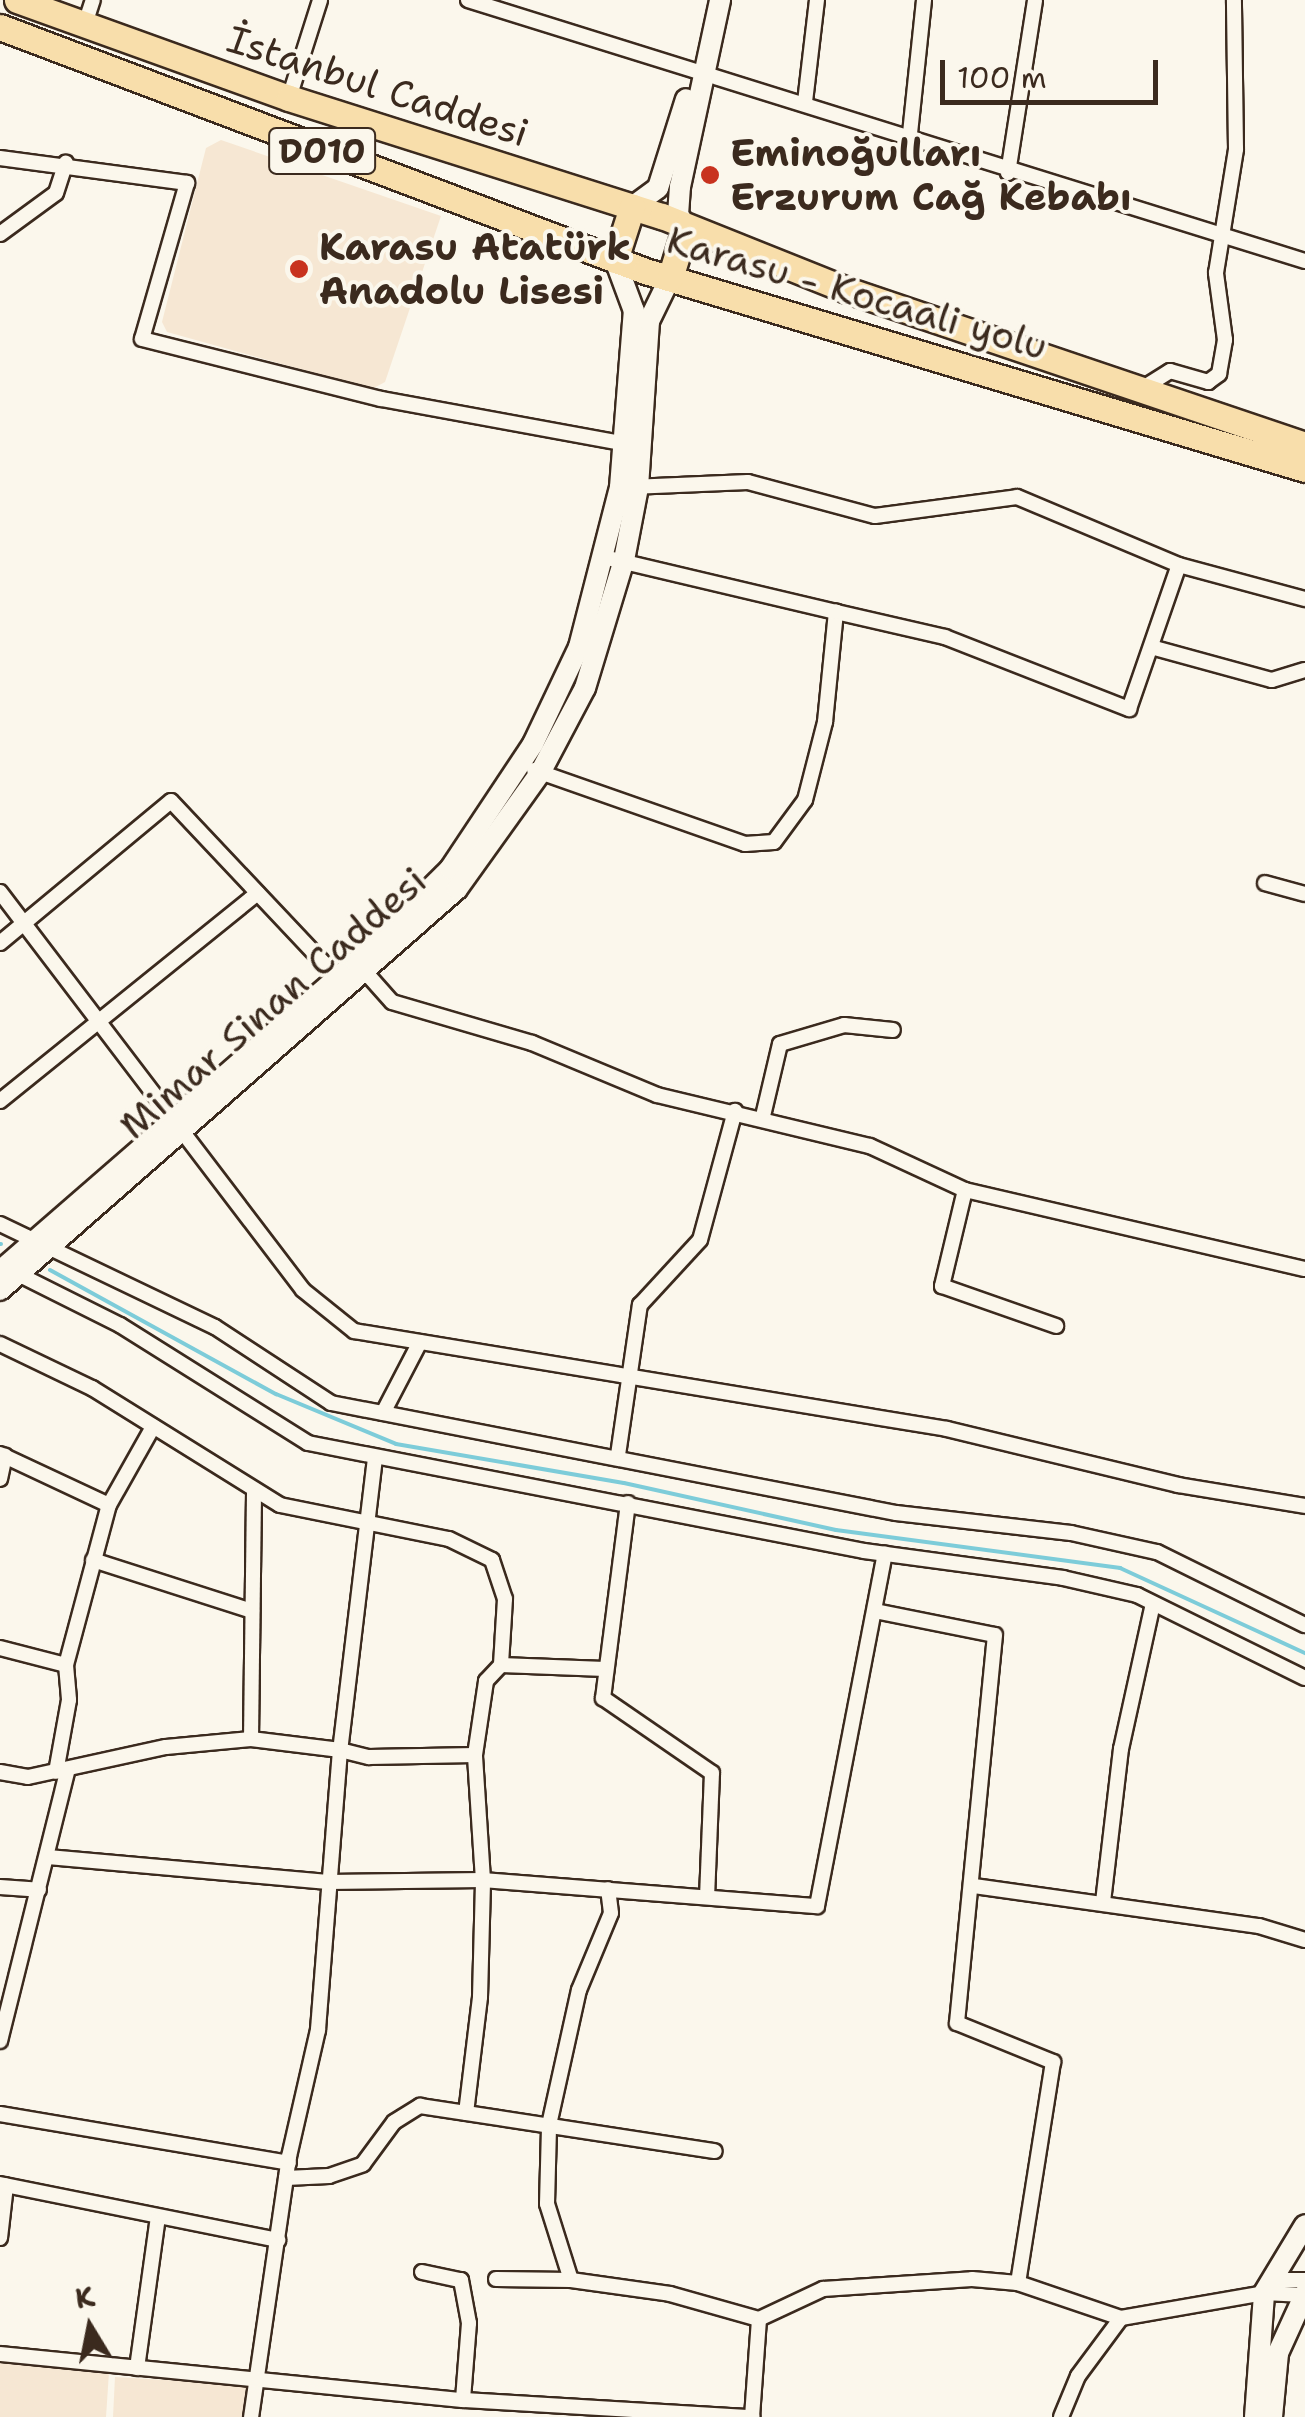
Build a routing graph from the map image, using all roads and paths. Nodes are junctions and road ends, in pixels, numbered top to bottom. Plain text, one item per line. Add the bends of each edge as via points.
1 (17, 0) edge
2 (320, 0) edge
3 (468, 0) edge
4 (710, 0) edge
5 (720, 0) edge
6 (818, 0) edge
7 (924, 0) edge
8 (1035, 0) edge
9 (1234, 0) edge
10 (89, 12) edge
11 (0, 27) edge
12 (699, 76) junction
13 (289, 98) junction
14 (805, 102) junction
15 (909, 143) junction
16 (0, 158) edge
17 (66, 164) junction
18 (1008, 173) junction
19 (632, 207) junction
20 (662, 216) joint
21 (686, 226) junction
22 (0, 234) edge
23 (1223, 234) junction
24 (615, 260) junction
25 (1305, 262) edge
26 (670, 278) junction
27 (1143, 388) junction
28 (626, 444) junction
29 (1305, 445) edge
30 (1305, 470) edge
31 (629, 487) junction
32 (614, 558) junction
33 (1179, 564) junction
34 (1305, 599) edge
35 (836, 612) junction
36 (1151, 646) junction
37 (1305, 670) edge
38 (518, 765) junction
39 (540, 772) junction
40 (1266, 883) dead end
41 (0, 892) edge
42 (258, 893) junction
43 (1305, 894) edge
44 (24, 924) junction
45 (0, 944) edge
46 (361, 968) junction
47 (337, 977) junction
48 (96, 1021) junction
49 (893, 1030) dead end
50 (0, 1101) edge
51 (735, 1110) junction
52 (763, 1116) junction
53 (174, 1126) junction
54 (965, 1190) junction
55 (0, 1224) edge
56 (38, 1246) junction
57 (1305, 1269) edge
58 (6, 1270) edge
59 (0, 1290) edge
60 (1056, 1326) dead end
61 (420, 1342) junction
62 (0, 1344) edge
63 (626, 1372) junction
64 (383, 1413) junction
65 (153, 1427) junction
66 (618, 1454) junction
67 (3, 1455) edge
68 (376, 1458) junction
69 (0, 1479) edge
70 (254, 1492) junction
71 (628, 1503) junction
72 (109, 1505) junction
73 (1305, 1506) edge
74 (363, 1523) junction
75 (885, 1554) junction
76 (93, 1560) junction
77 (1153, 1604) junction
78 (874, 1610) junction
79 (252, 1611) junction
80 (1305, 1625) edge
81 (0, 1648) edge
82 (501, 1665) junction
83 (66, 1666) junction
84 (605, 1669) junction
85 (1305, 1678) edge
86 (250, 1739) junction
87 (340, 1750) junction
88 (475, 1755) junction
89 (62, 1770) junction
90 (0, 1772) edge
91 (48, 1857) junction
92 (483, 1880) junction
93 (328, 1882) junction
94 (0, 1886) edge
95 (974, 1886) junction
96 (608, 1888) junction
97 (39, 1890) junction
98 (707, 1896) junction
99 (1102, 1902) junction
100 (1305, 1940) edge
101 (0, 1960) edge
102 (18, 1963) junction
103 (0, 2041) edge
104 (466, 2113) junction
105 (0, 2114) edge
106 (549, 2126) junction
107 (715, 2151) dead end
108 (288, 2171) junction
109 (3, 2185) edge
110 (158, 2217) junction
111 (1305, 2226) edge
112 (0, 2238) edge
113 (278, 2240) junction
114 (422, 2272) dead end
115 (496, 2279) dead end
116 (571, 2280) junction
117 (1305, 2280) edge
118 (1018, 2283) junction
119 (1268, 2286) junction
120 (1305, 2294) edge
121 (1121, 2318) junction
122 (759, 2319) junction
123 (0, 2354) edge
124 (137, 2368) junction
125 (259, 2380) junction
126 (463, 2400) junction
127 (571, 2412) edge
128 (251, 2417) edge
129 (752, 2417) edge
130 (1061, 2417) edge
131 (1255, 2417) edge
132 (1272, 2417) edge

1 - 10 highway, İstanbul Caddesi / D010
2 - 13 street
3 - 12 street
4 - 12 main road
5 - 12 main road
6 - 14 street
7 - 15 street
8 - 18 street
9 - 23 street via 1236,149
10 - 13 highway, İstanbul Caddesi / D010
11 - 24 highway, Karasu - Kocaali yolu / D010
12 - 14 street
12 - 19 main road via 658,188
12 - 21 main road via 680,186 678,214
13 - 19 highway, İstanbul Caddesi / D010
14 - 15 street
15 - 18 street
16 - 17 street
17 - 22 street via 56,192
17 - 28 street via 187,183 142,339 381,400
18 - 23 street
19 - 20 highway, İstanbul Caddesi / D010
19 - 24 highway
20 - 21 highway, Karasu - Kocaali yolu / D010
21 - 26 highway
21 - 27 highway, Karasu - Kocaali yolu / D010 via 847,290
23 - 25 street
23 - 27 street via 1216,273 1224,340 1219,374 1208,382 1170,371
24 - 26 highway, Karasu - Kocaali yolu / D010
24 - 28 main road, Mimar Sinan Caddesi via 634,311
26 - 30 highway, Karasu - Kocaali yolu / D010
26 - 31 main road, Mimar Sinan Caddesi via 649,321
27 - 29 highway, Karasu - Kocaali yolu / D010
28 - 31 main road, Mimar Sinan Caddesi
31 - 32 main road, Mimar Sinan Caddesi
31 - 33 street via 748,482 874,516 1017,498
32 - 35 street
32 - 38 main road, Mimar Sinan Caddesi via 579,647
32 - 39 main road, Mimar Sinan Caddesi via 586,688
33 - 34 street
33 - 36 street
35 - 36 street via 944,637 1130,708
35 - 39 street via 824,722 804,800 774,842 745,844
36 - 37 street via 1272,680
38 - 39 street
38 - 46 main road, Mimar Sinan Caddesi via 450,869
39 - 46 main road, Mimar Sinan Caddesi via 457,889
40 - 43 street
41 - 44 street
42 - 44 street via 171,801
42 - 47 street
42 - 48 street
44 - 45 street
44 - 48 street
46 - 47 main road, Mimar Sinan Caddesi
46 - 51 street via 392,1002 532,1043 657,1096
46 - 53 main road, Mimar Sinan Caddesi
47 - 53 main road, Mimar Sinan Caddesi
48 - 50 street
48 - 53 street
49 - 52 street via 844,1025 780,1044
51 - 52 street
51 - 63 street via 700,1240 640,1305
52 - 54 street via 870,1146
53 - 56 main road, Mimar Sinan Caddesi
53 - 61 street via 303,1290 354,1330
54 - 57 street
54 - 60 street via 942,1286
55 - 56 street
56 - 58 main road, Mimar Sinan Caddesi
56 - 64 street via 215,1327 331,1403
58 - 59 main road, Mimar Sinan Caddesi
58 - 68 street via 120,1324 308,1443
61 - 63 street
61 - 64 street
62 - 65 street via 92,1388
63 - 66 street
63 - 73 street via 948,1430 1178,1485
64 - 66 street
65 - 70 street
65 - 72 street
66 - 80 street via 896,1513 1071,1533 1156,1552
67 - 69 street
67 - 72 street
68 - 71 street
68 - 74 street
70 - 74 street
70 - 79 street
71 - 75 street
71 - 84 street
72 - 76 street
74 - 82 street via 449,1540 492,1560 506,1599
74 - 87 street
75 - 77 street via 1063,1578
75 - 78 street
76 - 79 street
76 - 83 street
77 - 85 street
77 - 99 street via 1120,1748
78 - 95 street via 995,1635
78 - 98 street via 817,1906
79 - 86 street
81 - 83 street
82 - 84 street
82 - 88 street via 486,1681
83 - 89 street
84 - 98 street via 602,1698 712,1773
86 - 87 street
86 - 89 street via 166,1747
87 - 88 street
87 - 93 street
88 - 92 street
89 - 90 street via 28,1777
89 - 91 street
91 - 93 street
91 - 97 street
92 - 93 street
92 - 96 street
92 - 104 street via 480,1996
93 - 108 street via 318,2030
94 - 97 street
95 - 99 street
95 - 118 street via 957,2023 1053,2062
96 - 98 street
96 - 106 street via 612,1913 579,1990
97 - 102 street
99 - 100 street via 1259,1926
101 - 102 street
102 - 103 street
104 - 106 street
104 - 108 street via 420,2106 394,2122 363,2164 329,2176
105 - 108 street
106 - 107 street
106 - 116 street via 547,2204
108 - 113 street
109 - 110 street
109 - 112 street
110 - 113 street
110 - 124 street
111 - 119 main road
113 - 125 street
114 - 126 street via 461,2280 469,2323
115 - 116 street
116 - 122 street via 670,2294
117 - 119 street
118 - 121 street
118 - 122 street via 972,2279 823,2289
119 - 120 street
119 - 121 street
119 - 131 main road
120 - 132 main road via 1278,2353
121 - 130 street via 1078,2376
122 - 129 street
123 - 124 street
124 - 125 street
125 - 126 street
125 - 128 street
126 - 127 street
127 - 129 street

